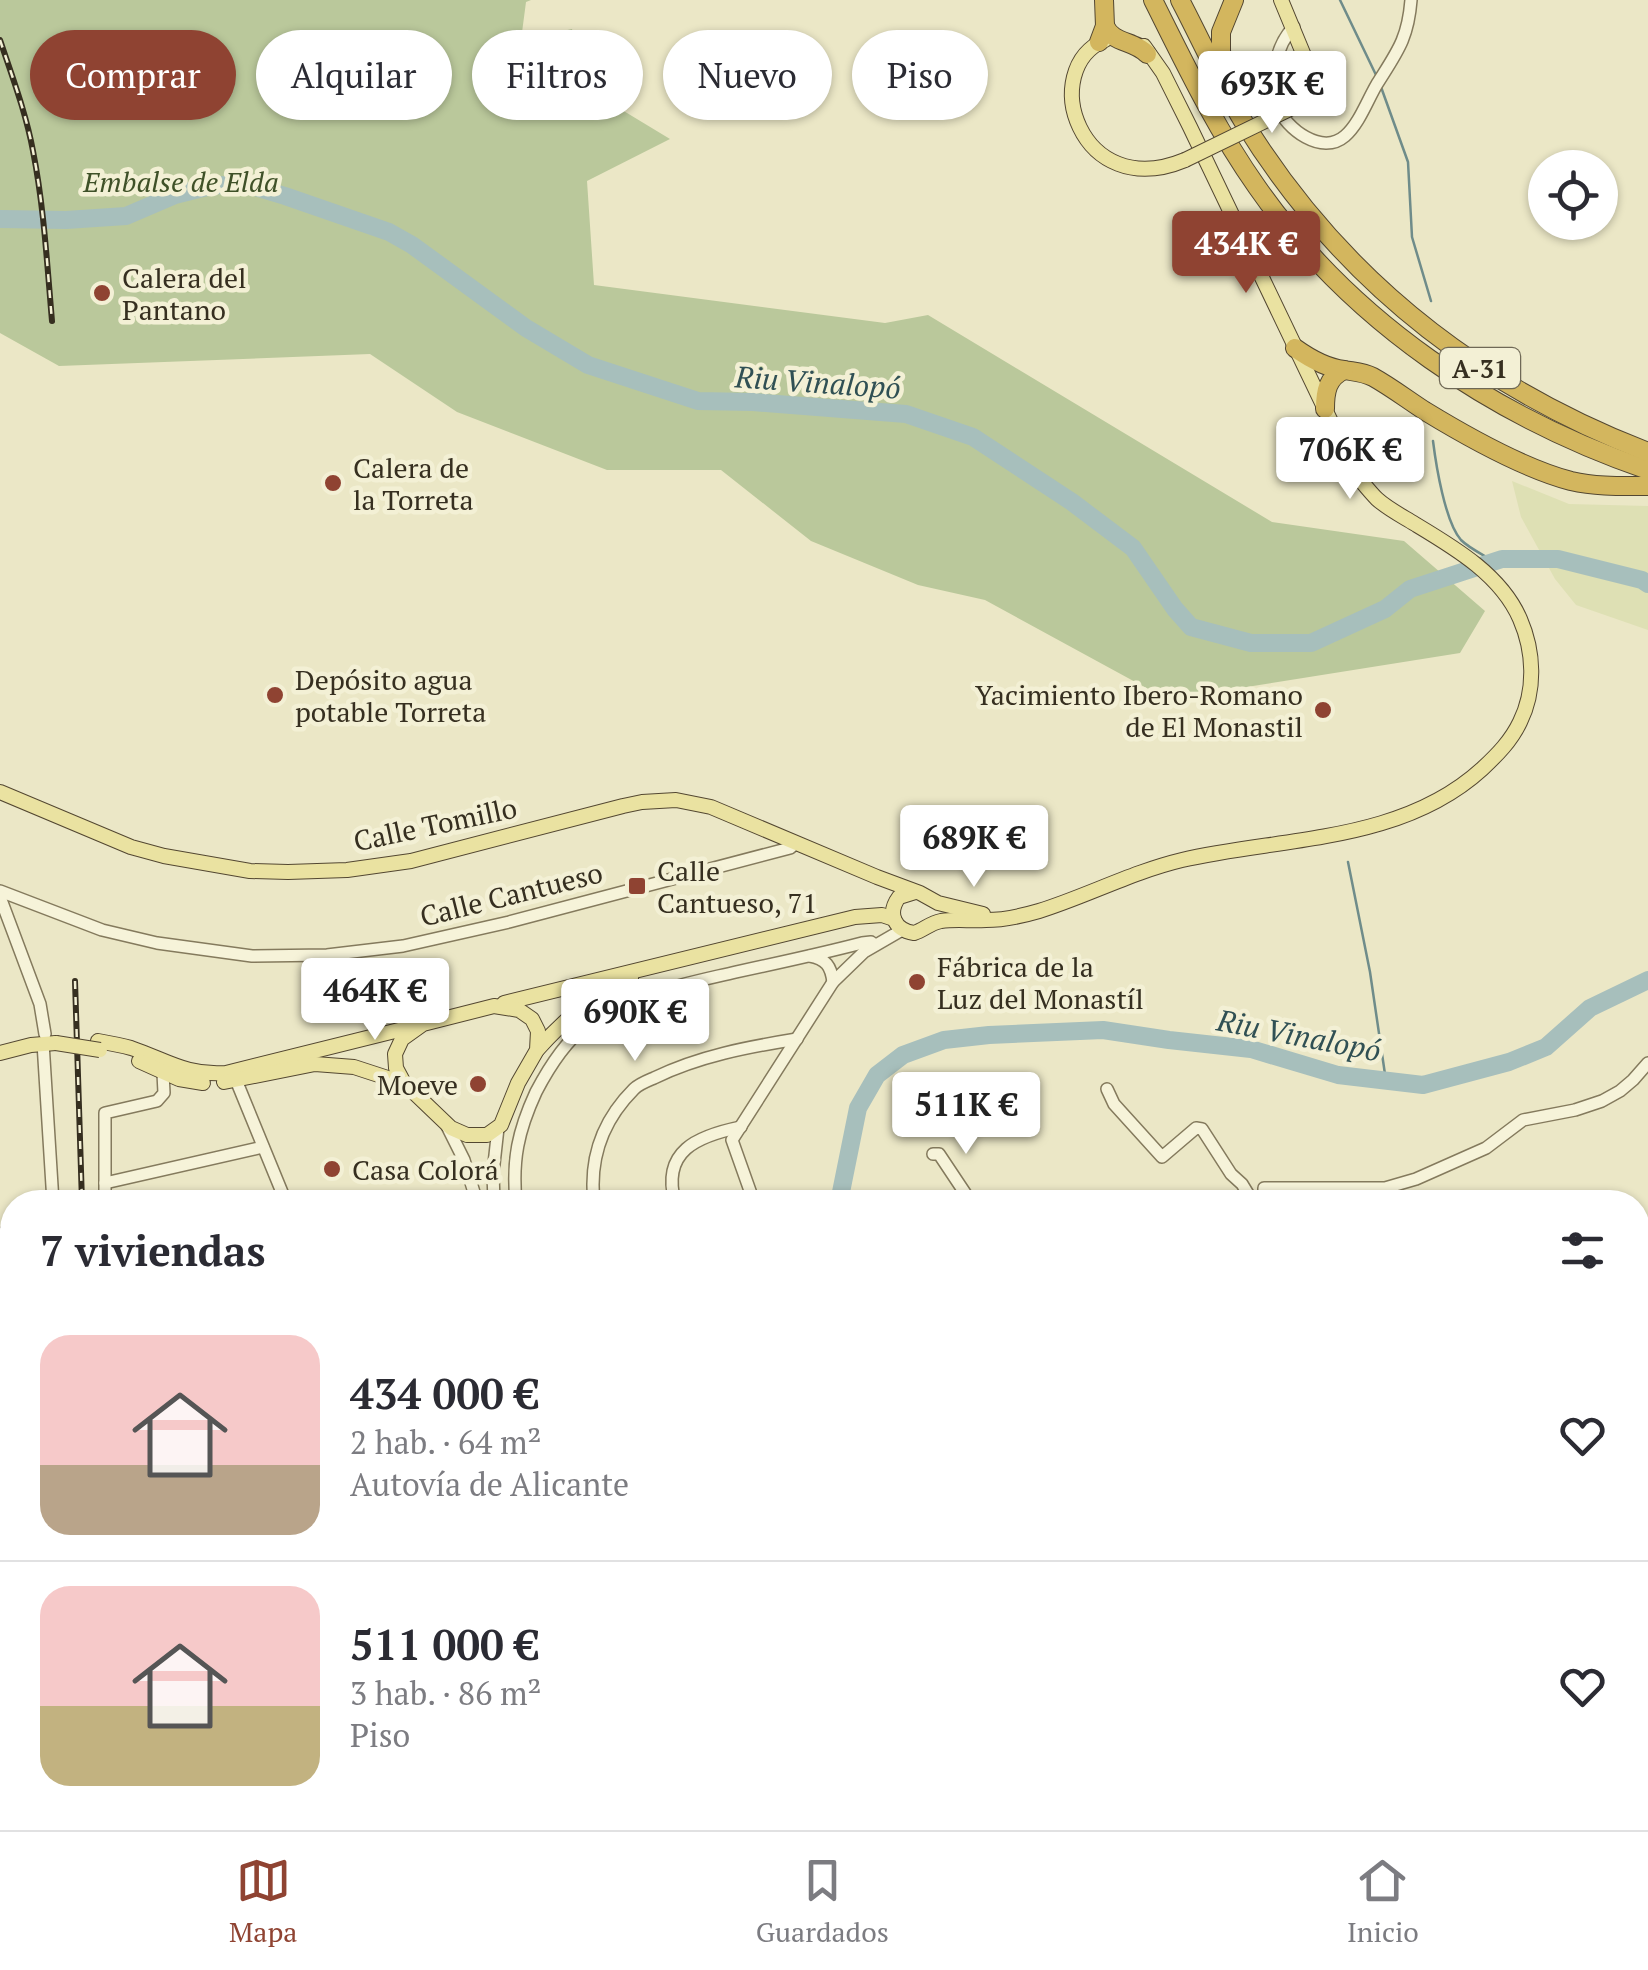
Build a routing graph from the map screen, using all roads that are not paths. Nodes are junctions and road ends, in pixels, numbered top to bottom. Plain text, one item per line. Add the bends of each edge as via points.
1 (1104, 0) edge
2 (1154, 0) edge
3 (1180, 0) edge
4 (1234, 0) edge
5 (1282, 0) edge
6 (1411, 0) edge
7 (1294, 26) junction
8 (1107, 35) junction
9 (1151, 57) junction
10 (1076, 74) junction
11 (1228, 93) junction
12 (1295, 348) junction
13 (1344, 370) junction
14 (1325, 409) junction
15 (1648, 452) edge
16 (1648, 470) edge
17 (1648, 486) edge
18 (0, 792) edge
19 (796, 843) junction
20 (877, 877) junction
21 (0, 894) edge
22 (922, 895) junction
23 (896, 901) junction
24 (856, 917) junction
25 (1008, 918) junction
26 (898, 924) junction
27 (930, 924) junction
28 (875, 945) junction
29 (810, 956) junction
30 (676, 962) junction
31 (834, 982) junction
32 (494, 1006) junction
33 (423, 1024) junction
34 (49, 1039) junction
35 (797, 1039) junction
36 (0, 1044) edge
37 (99, 1046) junction
38 (537, 1050) junction
39 (0, 1053) edge
40 (1648, 1062) edge
41 (286, 1064) junction
42 (164, 1073) junction
43 (236, 1080) junction
44 (404, 1083) junction
45 (1106, 1088) dead end
46 (445, 1123) junction
47 (741, 1127) junction
48 (498, 1128) junction
49 (263, 1147) junction
50 (934, 1154) dead end
51 (105, 1182) junction
52 (52, 1190) edge
53 (105, 1190) edge
54 (281, 1190) edge
55 (473, 1190) edge
56 (494, 1190) edge
57 (515, 1190) edge
58 (594, 1190) edge
59 (671, 1190) edge
60 (750, 1190) edge
61 (963, 1190) edge
62 (1245, 1190) edge
63 (1264, 1190) edge

1 - 8 highway
2 - 16 highway, A-31 via 1258,189 1369,311 1488,396
3 - 11 highway, A-31
4 - 11 highway via 1222,32
5 - 7 main road
6 - 7 street via 1394,62 1336,142 1316,143 1277,106 1275,66
7 - 10 main road, bridge via 1311,82 1298,105 1164,168 1120,166 1084,137 1073,98
8 - 9 highway
8 - 10 main road via 1086,52
9 - 10 main road via 1128,47 1103,51
9 - 12 main road
11 - 15 highway, A-31 via 1288,186 1382,291 1494,377
12 - 13 highway
12 - 14 main road
13 - 14 highway via 1328,383
13 - 17 highway via 1374,378 1446,423 1555,476
14 - 25 main road via 1370,492 1494,579 1514,606 1531,665 1526,710 1510,740 1460,786 1375,825 1181,860
18 - 19 main road, Calle Tomillo via 131,847 250,871 398,864 659,800 711,808
19 - 20 main road, Calle Tomillo
19 - 21 street, Calle Cantueso via 509,922 327,955 252,956 158,943
20 - 22 main road, Calle Tomillo
20 - 23 main road, Calle Tomillo
21 - 34 street
22 - 23 main road via 906,893
22 - 25 main road, Calle Tomillo
22 - 27 main road via 934,914
23 - 24 main road
23 - 26 main road
24 - 26 main road via 882,915
24 - 30 main road
25 - 27 main road
26 - 27 main road via 908,932
26 - 28 street
28 - 29 street
28 - 31 street
29 - 31 street via 822,958
29 - 57 street via 620,1004 584,1028 547,1071 524,1118
30 - 32 main road
30 - 38 main road via 601,994
31 - 35 street
32 - 33 main road
32 - 38 main road via 532,1019
33 - 41 main road
33 - 44 main road via 396,1049
34 - 36 main road
34 - 37 main road
34 - 39 main road
34 - 52 street
35 - 47 street
35 - 58 street via 679,1066 636,1087 602,1132
37 - 41 main road via 125,1046 209,1074
37 - 42 main road
38 - 48 main road
40 - 63 street via 1602,1101 1523,1120 1486,1148 1416,1179 1385,1188
41 - 43 main road
41 - 44 main road via 368,1070
42 - 43 main road via 210,1084
42 - 51 street via 157,1101 105,1114
43 - 49 street
44 - 46 main road
45 - 62 street via 1162,1157 1202,1129
46 - 48 main road via 472,1136
46 - 55 street
47 - 59 street via 691,1143 675,1161
47 - 60 street via 732,1140
48 - 56 street
49 - 51 street
49 - 54 street
50 - 61 street
51 - 53 street

